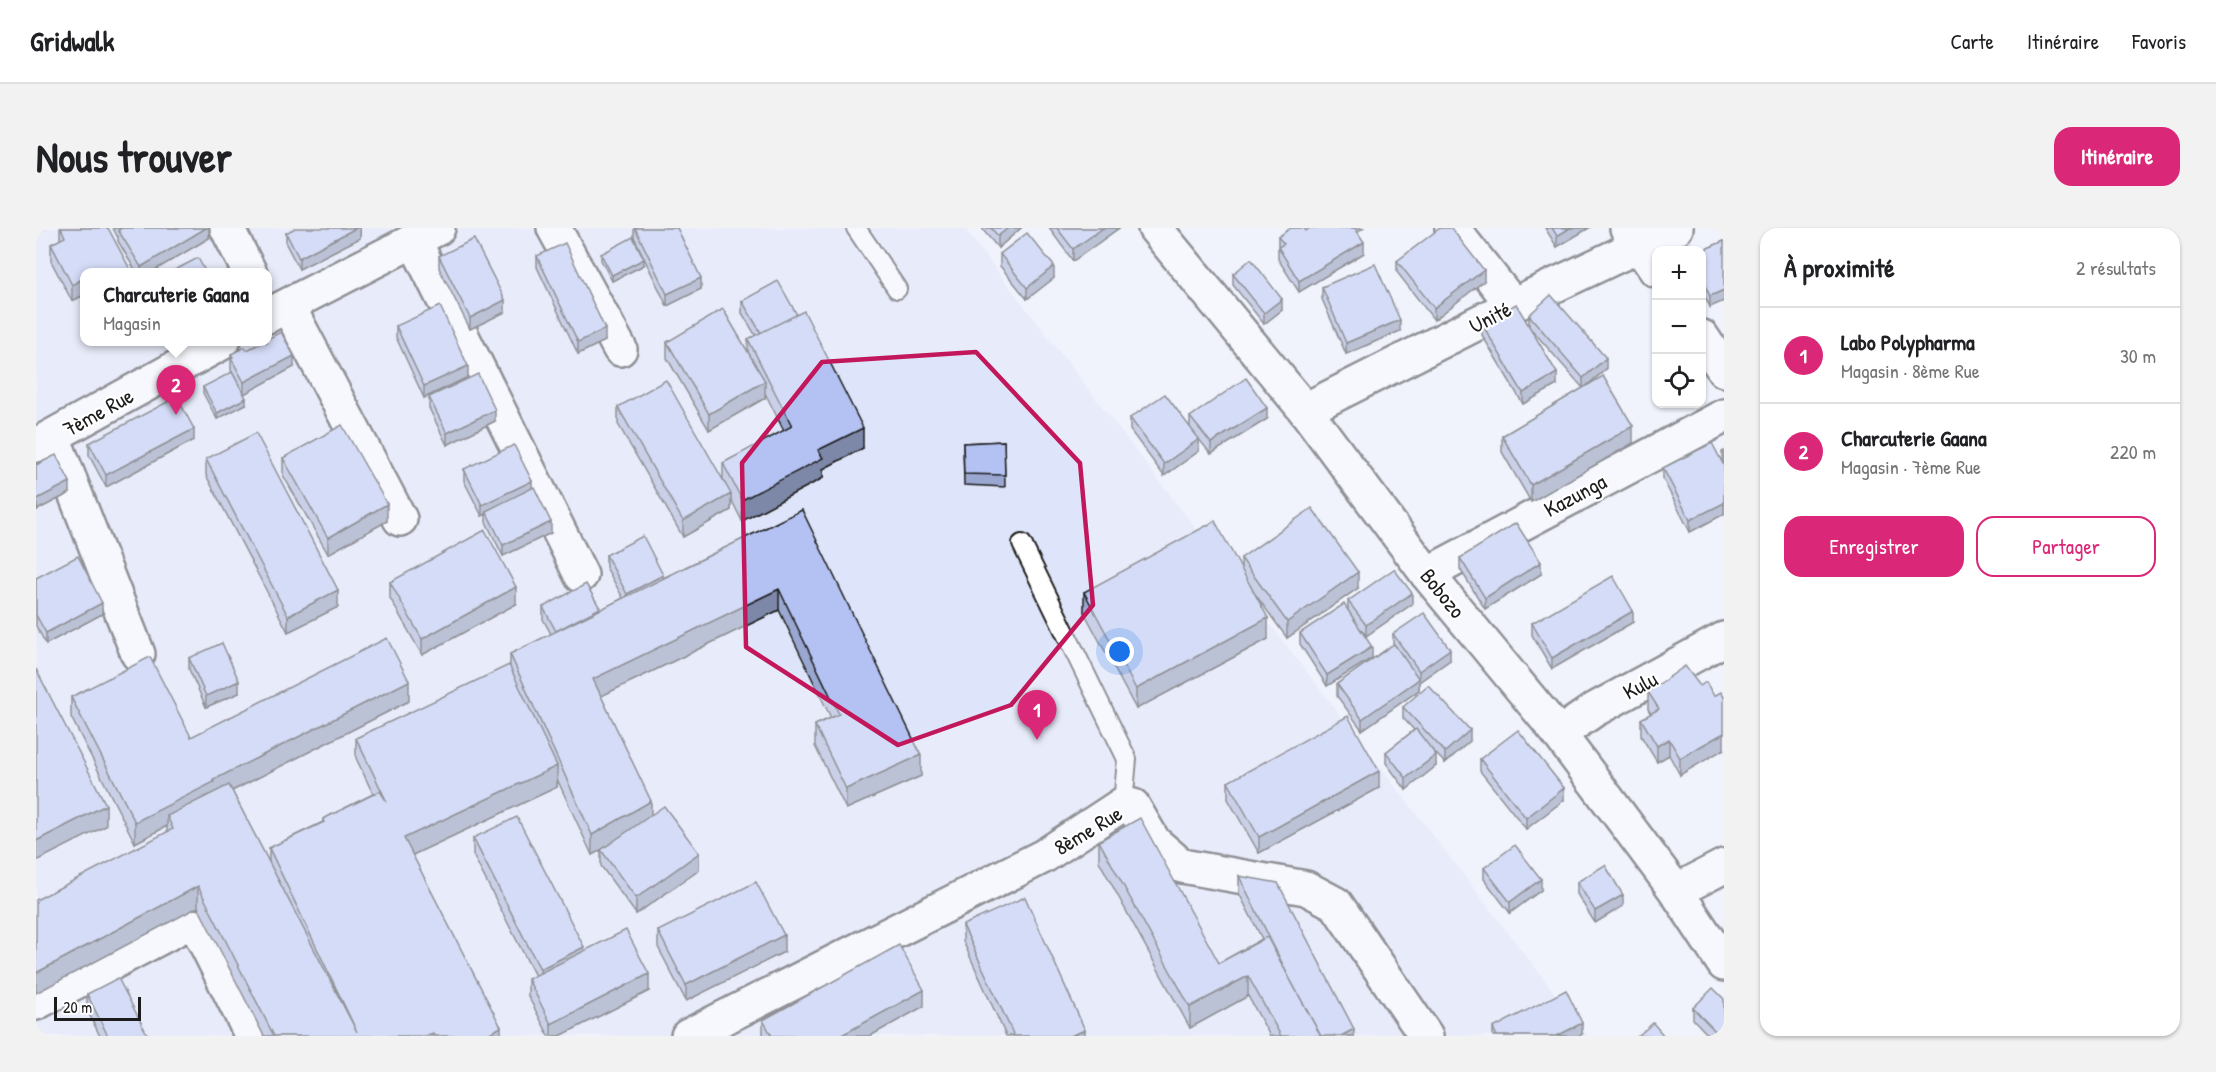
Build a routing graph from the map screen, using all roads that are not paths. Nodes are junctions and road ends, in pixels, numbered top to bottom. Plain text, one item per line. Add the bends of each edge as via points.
1 (227, 228) edge
2 (554, 228) edge
3 (856, 228) edge
4 (1155, 228) edge
5 (1452, 228) edge
6 (1676, 228) edge
7 (426, 234) edge
8 (1641, 248) edge
9 (247, 268) edge
10 (897, 289) dead end
11 (1513, 305) junction
12 (274, 310) edge
13 (1706, 344) edge
14 (216, 346) edge
15 (620, 349) dead end
16 (1724, 370) edge
17 (1305, 410) junction
18 (1724, 416) edge
19 (45, 441) edge
20 (400, 519) dead end
21 (1022, 544) dead end
22 (1427, 574) junction
23 (581, 575) dead end
24 (1724, 639) edge
25 (138, 654) dead end
26 (1559, 734) junction
27 (1123, 804) junction
28 (1724, 866) edge
29 (1676, 891) junction
30 (1724, 964) edge
31 (36, 1003) edge
32 (252, 1036) edge
33 (688, 1036) edge
34 (1426, 1036) edge

1 - 9 street
2 - 15 street
3 - 10 lane
4 - 17 street, Bobozo
5 - 11 street
6 - 8 street, Unité
7 - 12 street
7 - 23 street
8 - 11 street, Unité
11 - 17 street, Unité
12 - 20 street
13 - 16 street
14 - 19 street, 7ème Rue
17 - 22 street, Bobozo
18 - 22 street, Kazunga
19 - 25 street
21 - 27 lane via 1127,759
22 - 26 street, Bobozo
24 - 26 street, Kulu via 1594,710
26 - 29 street, Bobozo
27 - 33 street, 8ème Rue via 1044,856
27 - 34 street, 8ème Rue via 1133,806 1154,842 1182,866 1306,888 1336,904
28 - 29 street
29 - 30 street, Bobozo
31 - 32 street via 182,926 192,926 199,930

